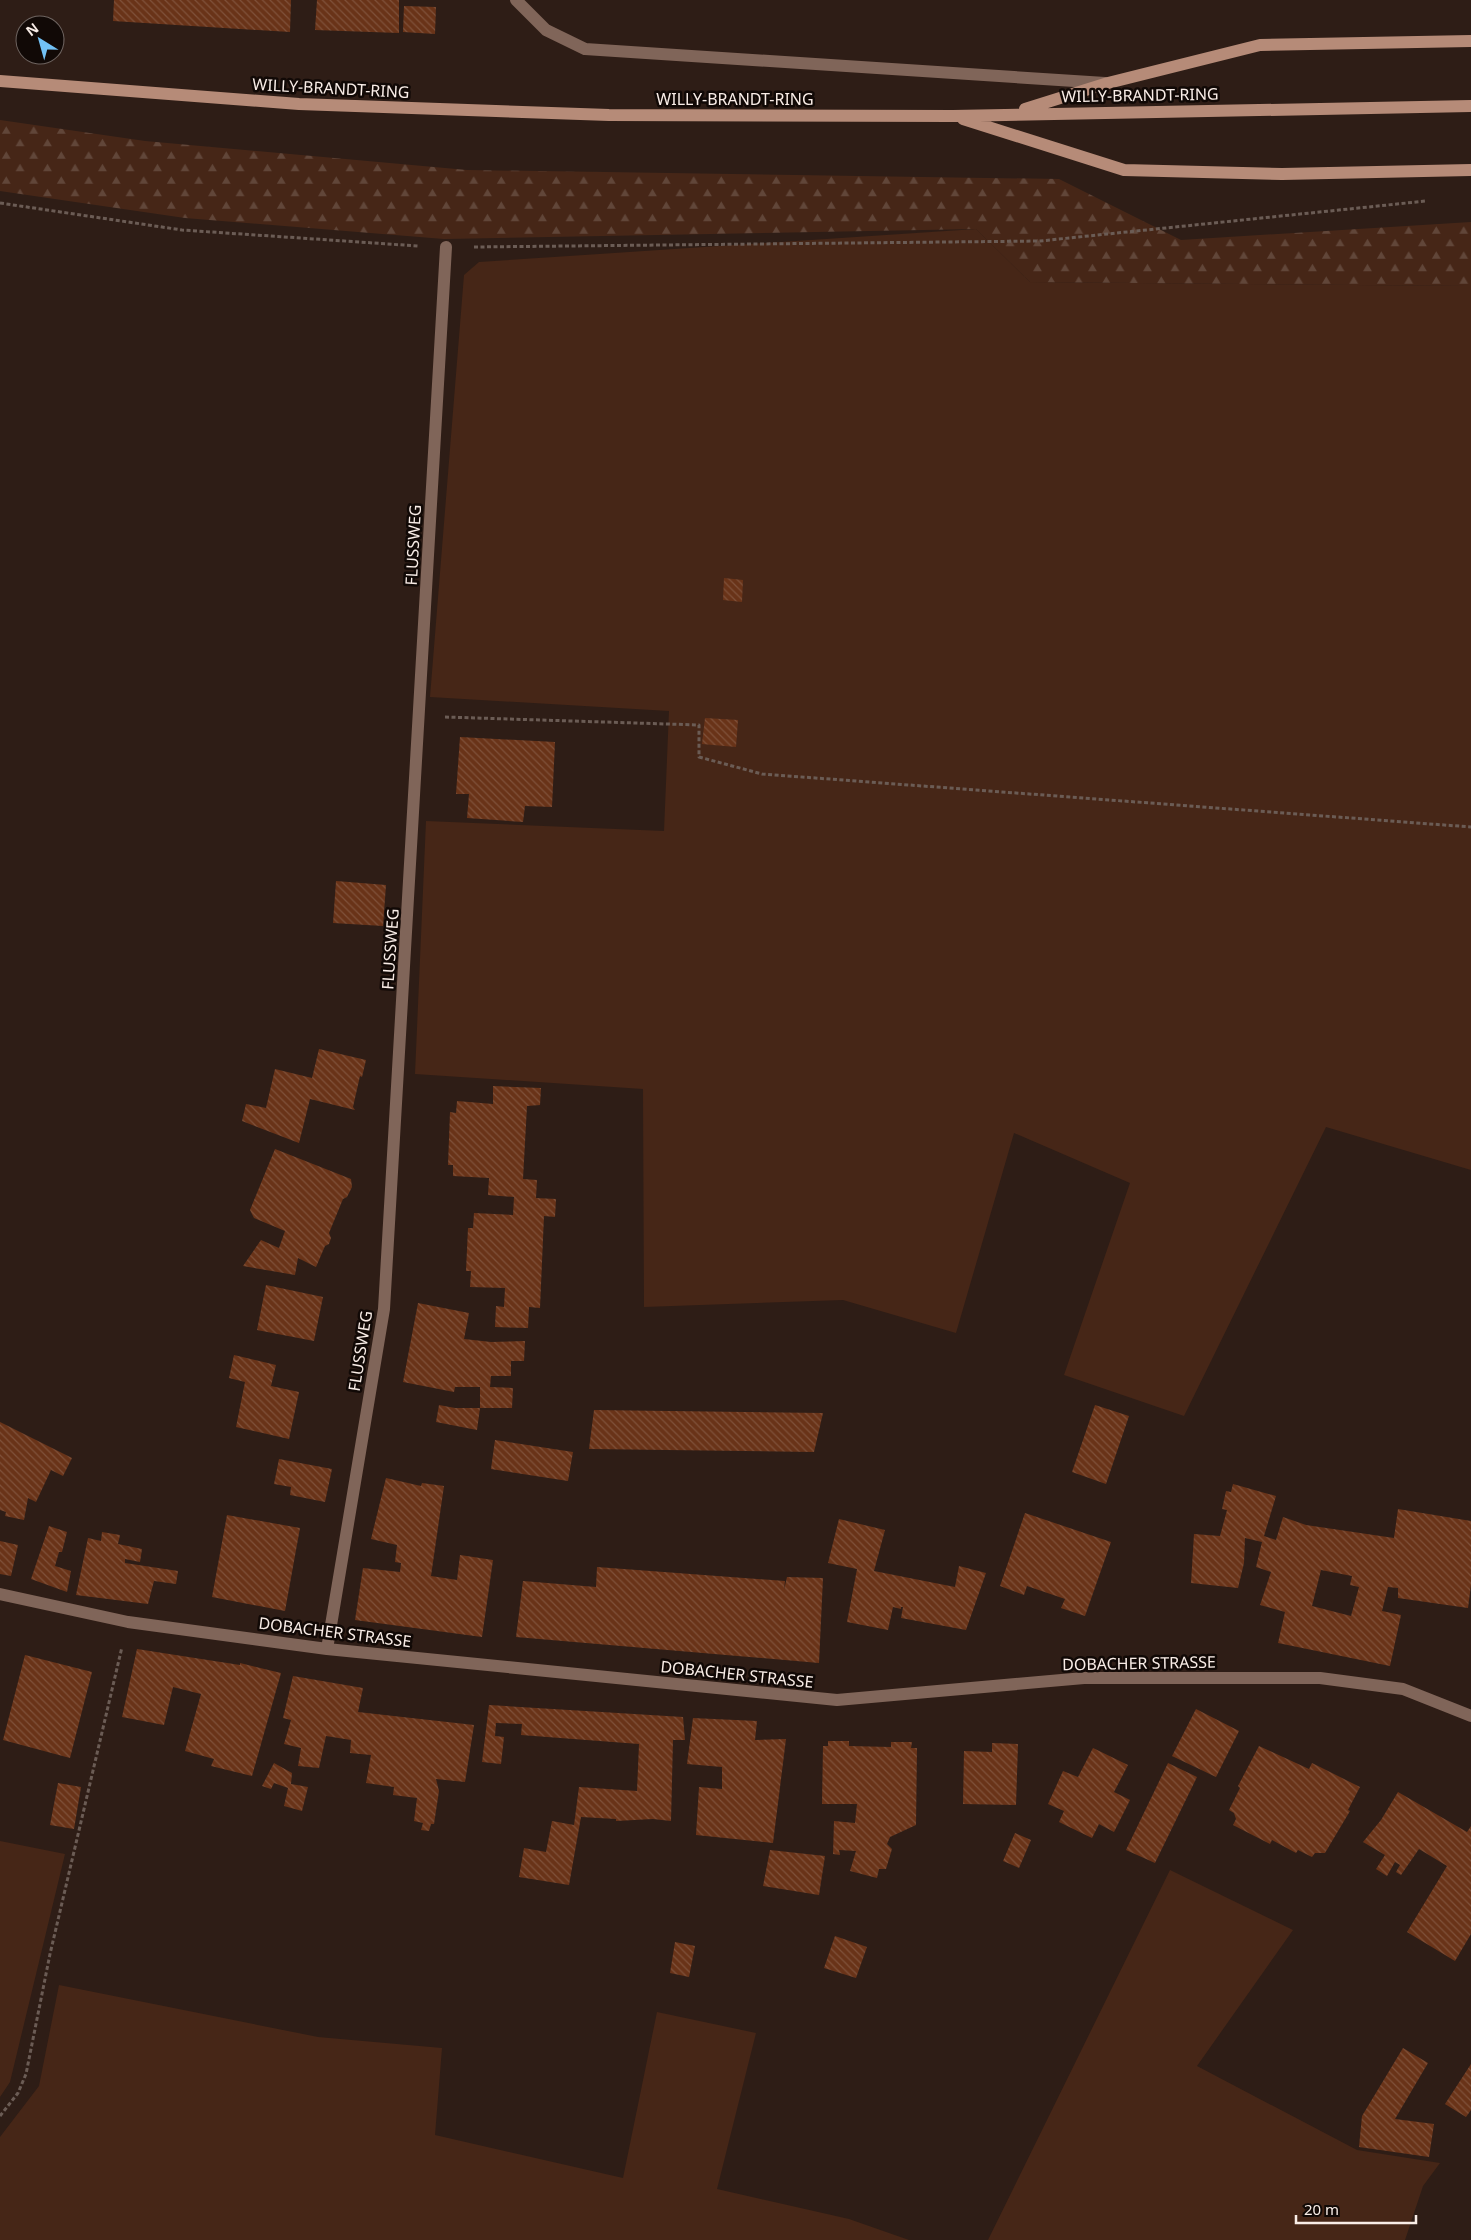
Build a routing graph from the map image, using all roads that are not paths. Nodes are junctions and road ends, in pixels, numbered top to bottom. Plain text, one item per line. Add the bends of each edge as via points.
1 (516, 0) edge
2 (1471, 41) edge
3 (0, 81) edge
4 (1108, 83) junction
5 (1471, 106) edge
6 (1010, 114) junction
7 (953, 116) junction
8 (1471, 170) edge
9 (446, 248) road end
10 (0, 1594) edge
11 (327, 1649) junction
12 (1471, 1716) edge

1 - 4 street via 546,30 585,49
2 - 4 main road via 1260,45
3 - 7 main road, WILLY-BRANDT-RING via 299,104 609,115
4 - 6 main road
5 - 6 main road, WILLY-BRANDT-RING
6 - 7 main road, WILLY-BRANDT-RING
7 - 8 main road via 1124,170 1282,174
9 - 11 street, FLUSSWEG via 384,1309
10 - 11 street, DOBACHER STRASSE via 128,1622
11 - 12 street, DOBACHER STRASSE via 837,1700 1084,1678 1320,1678 1402,1689

